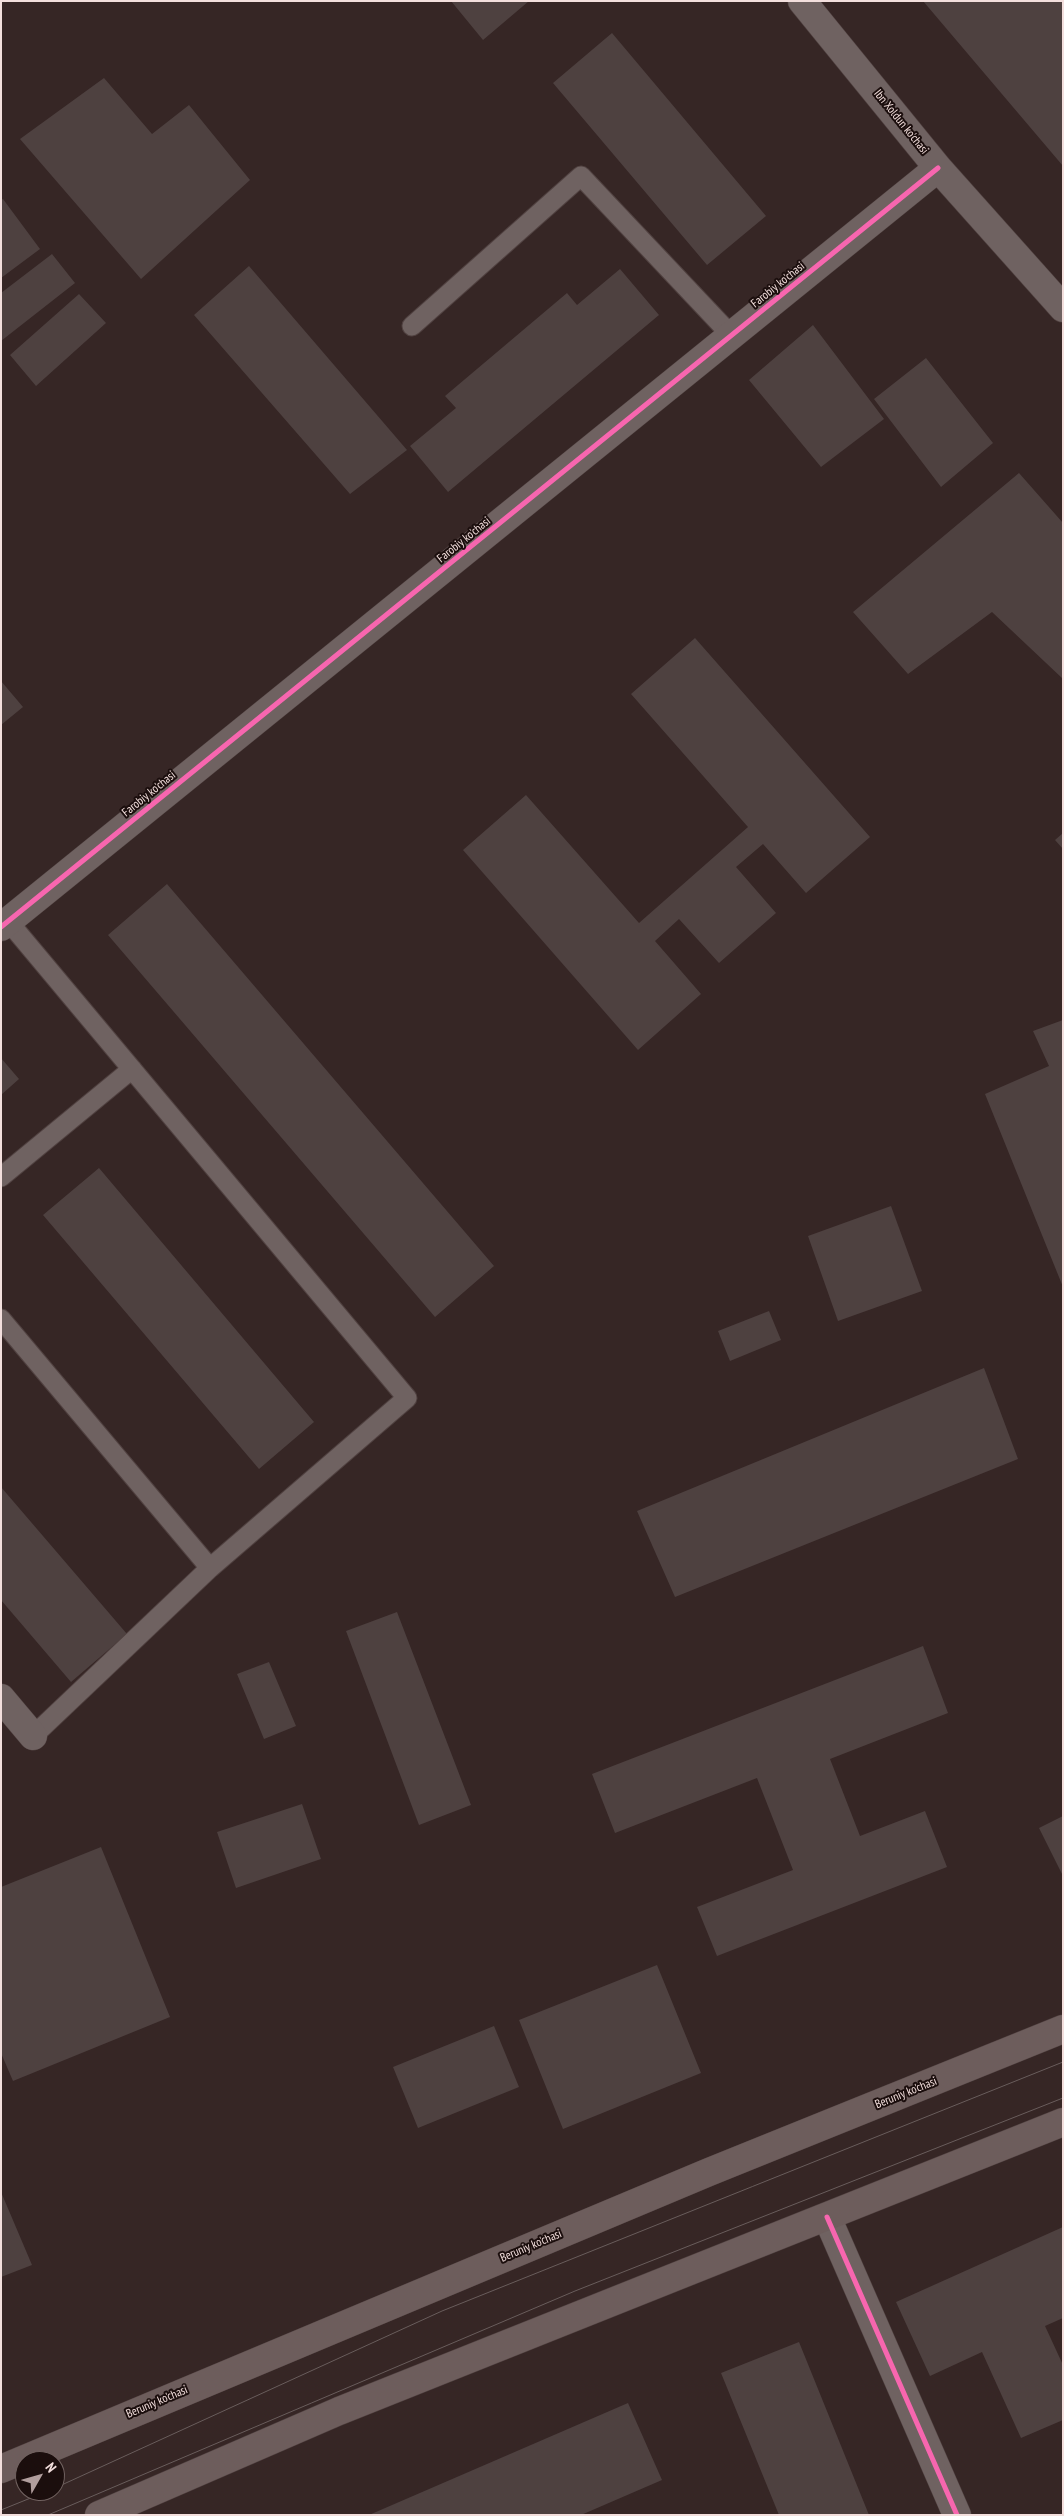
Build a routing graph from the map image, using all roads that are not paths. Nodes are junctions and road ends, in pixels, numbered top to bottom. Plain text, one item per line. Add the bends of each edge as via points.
1 (802, 1) edge
2 (938, 168) junction
3 (1063, 308) edge
4 (412, 326) dead end
5 (732, 336) junction
6 (5, 924) edge
7 (132, 1069) junction
8 (1, 1177) edge
9 (1, 1319) edge
10 (210, 1568) junction
11 (1, 1698) edge
12 (33, 1736) joint
13 (1063, 2029) edge
14 (1063, 2122) edge
15 (827, 2217) junction
16 (1, 2470) edge
17 (99, 2515) edge
18 (957, 2515) edge

1 - 2 street, Ibn Xoldun ko'chasi
2 - 3 street, Ibn Xoldun ko'chasi
2 - 5 street, Farobiy ko'chasi
4 - 5 lane via 581,176
5 - 6 street, Farobiy ko'chasi
6 - 7 lane
7 - 8 lane
7 - 10 lane via 407,1398
9 - 10 lane
10 - 12 lane
11 - 12 street
13 - 16 main road, Beruniy ko'chasi via 709,2172
14 - 15 main road
15 - 17 main road via 339,2411
15 - 18 street

